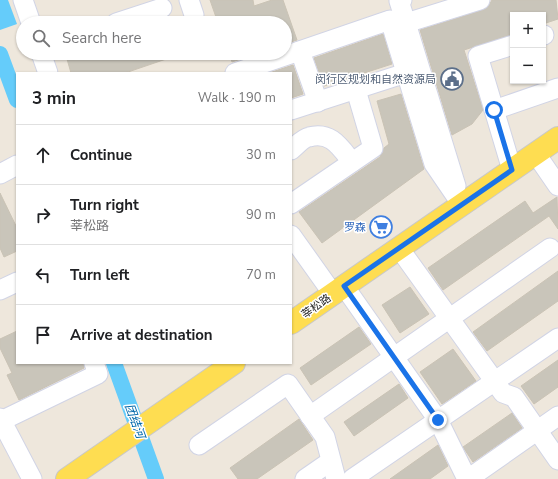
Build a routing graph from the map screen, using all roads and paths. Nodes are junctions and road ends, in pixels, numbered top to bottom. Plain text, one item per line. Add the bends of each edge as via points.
1 (24, 0) edge
2 (402, 0) edge
3 (480, 0) edge
4 (162, 8) dead end
5 (29, 16) edge
6 (137, 16) edge
7 (406, 23) junction
8 (510, 46) edge
9 (300, 51) junction
10 (292, 54) edge
11 (43, 60) edge
12 (273, 60) edge
13 (48, 72) edge
14 (238, 72) edge
15 (406, 73) junction
16 (558, 88) edge
17 (356, 90) junction
18 (318, 102) junction
19 (292, 110) edge
20 (494, 110) junction
21 (558, 138) edge
22 (292, 149) edge
23 (536, 154) junction
24 (352, 162) junction
25 (16, 166) edge
26 (512, 170) junction
27 (0, 174) edge
28 (558, 186) edge
29 (292, 203) edge
30 (462, 205) junction
31 (292, 236) edge
32 (399, 248) junction
33 (550, 248) dead end
34 (16, 282) edge
35 (0, 290) edge
36 (339, 290) junction
37 (449, 319) junction
38 (292, 322) edge
39 (558, 338) edge
40 (394, 357) junction
41 (94, 364) edge
42 (233, 364) edge
43 (494, 382) junction
44 (310, 416) junction
45 (558, 416) edge
46 (1, 419) edge
47 (438, 420) junction
48 (538, 431) junction
49 (199, 445) dead end
50 (558, 460) edge
51 (331, 461) junction
52 (32, 479) edge
53 (67, 479) edge
54 (305, 479) edge
55 (336, 479) edge
56 (352, 479) edge
57 (468, 479) edge

1 - 5 street
2 - 7 street via 399,1
3 - 7 street
4 - 6 street
7 - 30 street
8 - 20 street via 478,56
9 - 10 street
9 - 15 street via 390,20
9 - 18 street
11 - 13 street
12 - 14 street
15 - 17 street
15 - 30 street via 434,164
16 - 20 street
17 - 18 street
17 - 24 street via 373,148
18 - 19 street
20 - 26 street
21 - 23 main road, 莘松路
22 - 24 street via 309,137 328,136
23 - 26 main road, 莘松路
23 - 28 street
24 - 29 street
25 - 27 street
26 - 30 main road, 莘松路
30 - 32 main road, 莘松路
31 - 36 street
32 - 36 main road, 莘松路
32 - 37 street
33 - 37 street
34 - 35 street
36 - 38 main road, 莘松路
36 - 40 street
37 - 40 street
37 - 43 street
39 - 43 street
40 - 44 street
40 - 47 street
41 - 46 street via 98,374
42 - 53 main road
43 - 47 street
43 - 48 street via 503,393 514,397
44 - 49 street via 288,384
44 - 51 street via 325,437
45 - 48 street
46 - 52 street
47 - 56 street
47 - 57 street
48 - 50 street
48 - 57 street
51 - 54 street
51 - 55 street

